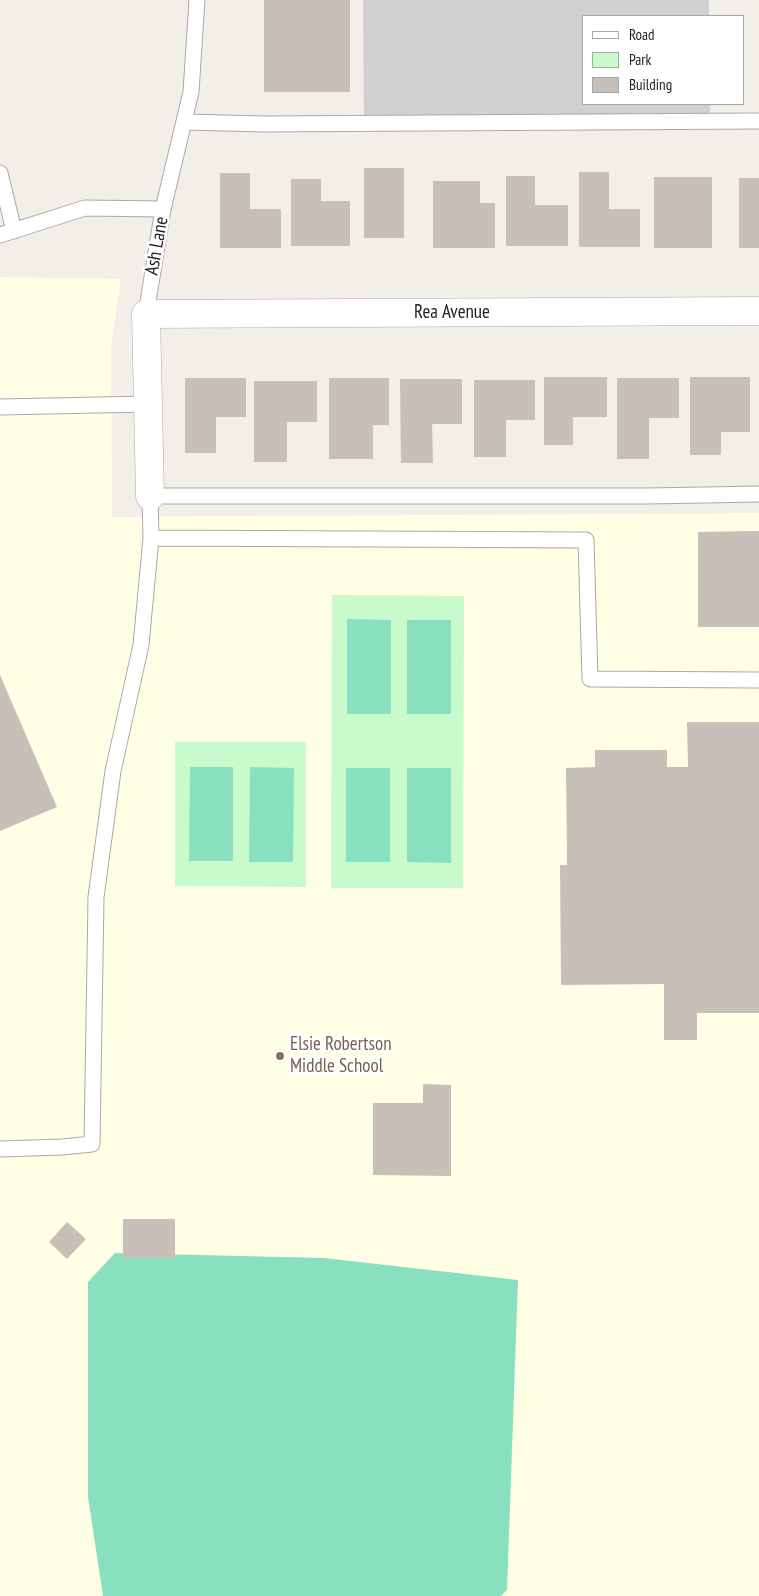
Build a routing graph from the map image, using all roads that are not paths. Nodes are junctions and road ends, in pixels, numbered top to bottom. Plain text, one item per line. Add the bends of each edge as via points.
1 (197, 0) edge
2 (759, 121) edge
3 (185, 122) junction
4 (0, 173) edge
5 (163, 209) junction
6 (7, 233) edge
7 (759, 311) edge
8 (146, 314) junction
9 (148, 404) junction
10 (0, 407) edge
11 (759, 494) edge
12 (150, 496) junction
13 (151, 538) junction
14 (759, 680) edge
15 (0, 1149) edge

1 - 3 lane, Ash Lane via 191,92
2 - 3 lane
3 - 5 lane, Ash Lane
4 - 6 lane
5 - 6 lane via 85,208
5 - 8 lane, Ash Lane
7 - 8 street, Rea Avenue
8 - 9 street, Ash Lane
9 - 10 lane
9 - 12 street, Ash Lane
11 - 12 lane
12 - 13 lane
13 - 14 lane via 586,540 590,679
13 - 15 lane via 141,644 113,771 96,897 92,1144

